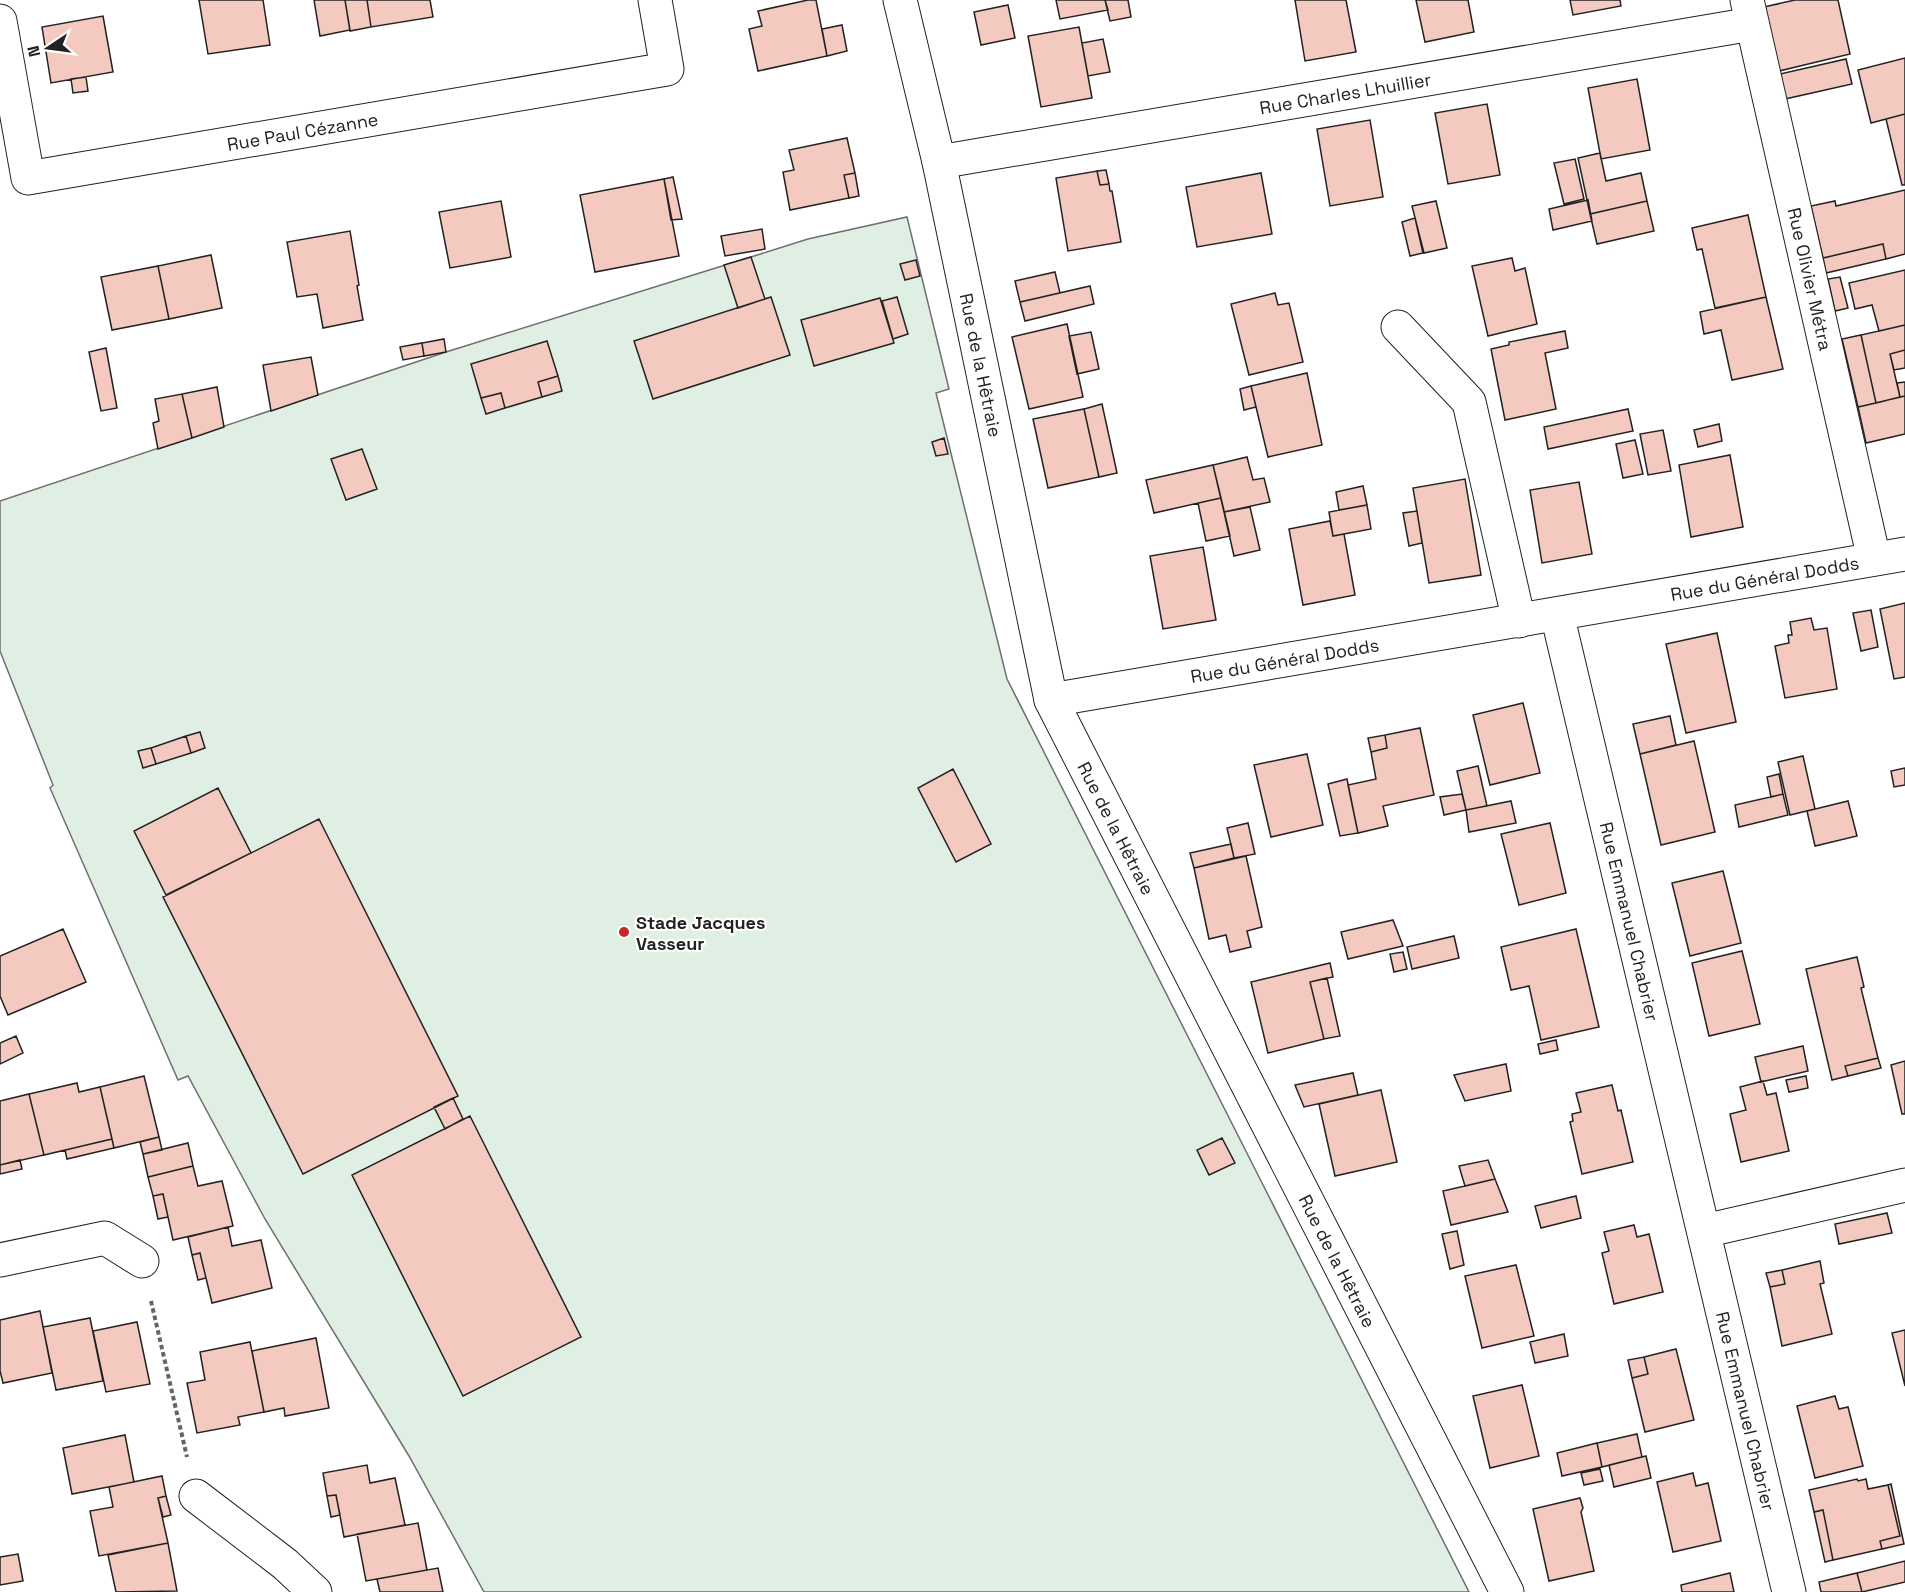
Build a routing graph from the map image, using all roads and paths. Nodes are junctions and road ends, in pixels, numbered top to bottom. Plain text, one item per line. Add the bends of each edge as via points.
1 (655, 0) edge
2 (900, 0) edge
3 (1750, 12) edge
4 (0, 21) edge
5 (939, 162) junction
6 (1398, 327) dead end
7 (1889, 557) edge
8 (1557, 614) junction
9 (1519, 621) junction
10 (1051, 700) junction
11 (1905, 1185) edge
12 (1704, 1231) junction
13 (0, 1260) edge
14 (142, 1261) joint
15 (196, 1496) joint
16 (315, 1592) edge
17 (1507, 1592) edge
18 (1790, 1592) edge

1 - 4 street, Rue Paul Cézanne via 667,69 28,178
2 - 5 street, Rue de la Hêtraie
3 - 5 street, Rue Charles Lhuillier
3 - 7 street, Rue Olivier Métra
5 - 10 street, Rue de la Hêtraie
6 - 9 street via 1470,402
7 - 8 street, Rue du Général Dodds
8 - 9 street, Rue du Général Dodds
8 - 12 street, Rue Emmanuel Chabrier
9 - 10 street, Rue du Général Dodds
10 - 17 street, Rue de la Hêtraie
11 - 12 street
12 - 18 street, Rue Emmanuel Chabrier
13 - 14 street via 105,1238
14 - 15 path
15 - 16 street

